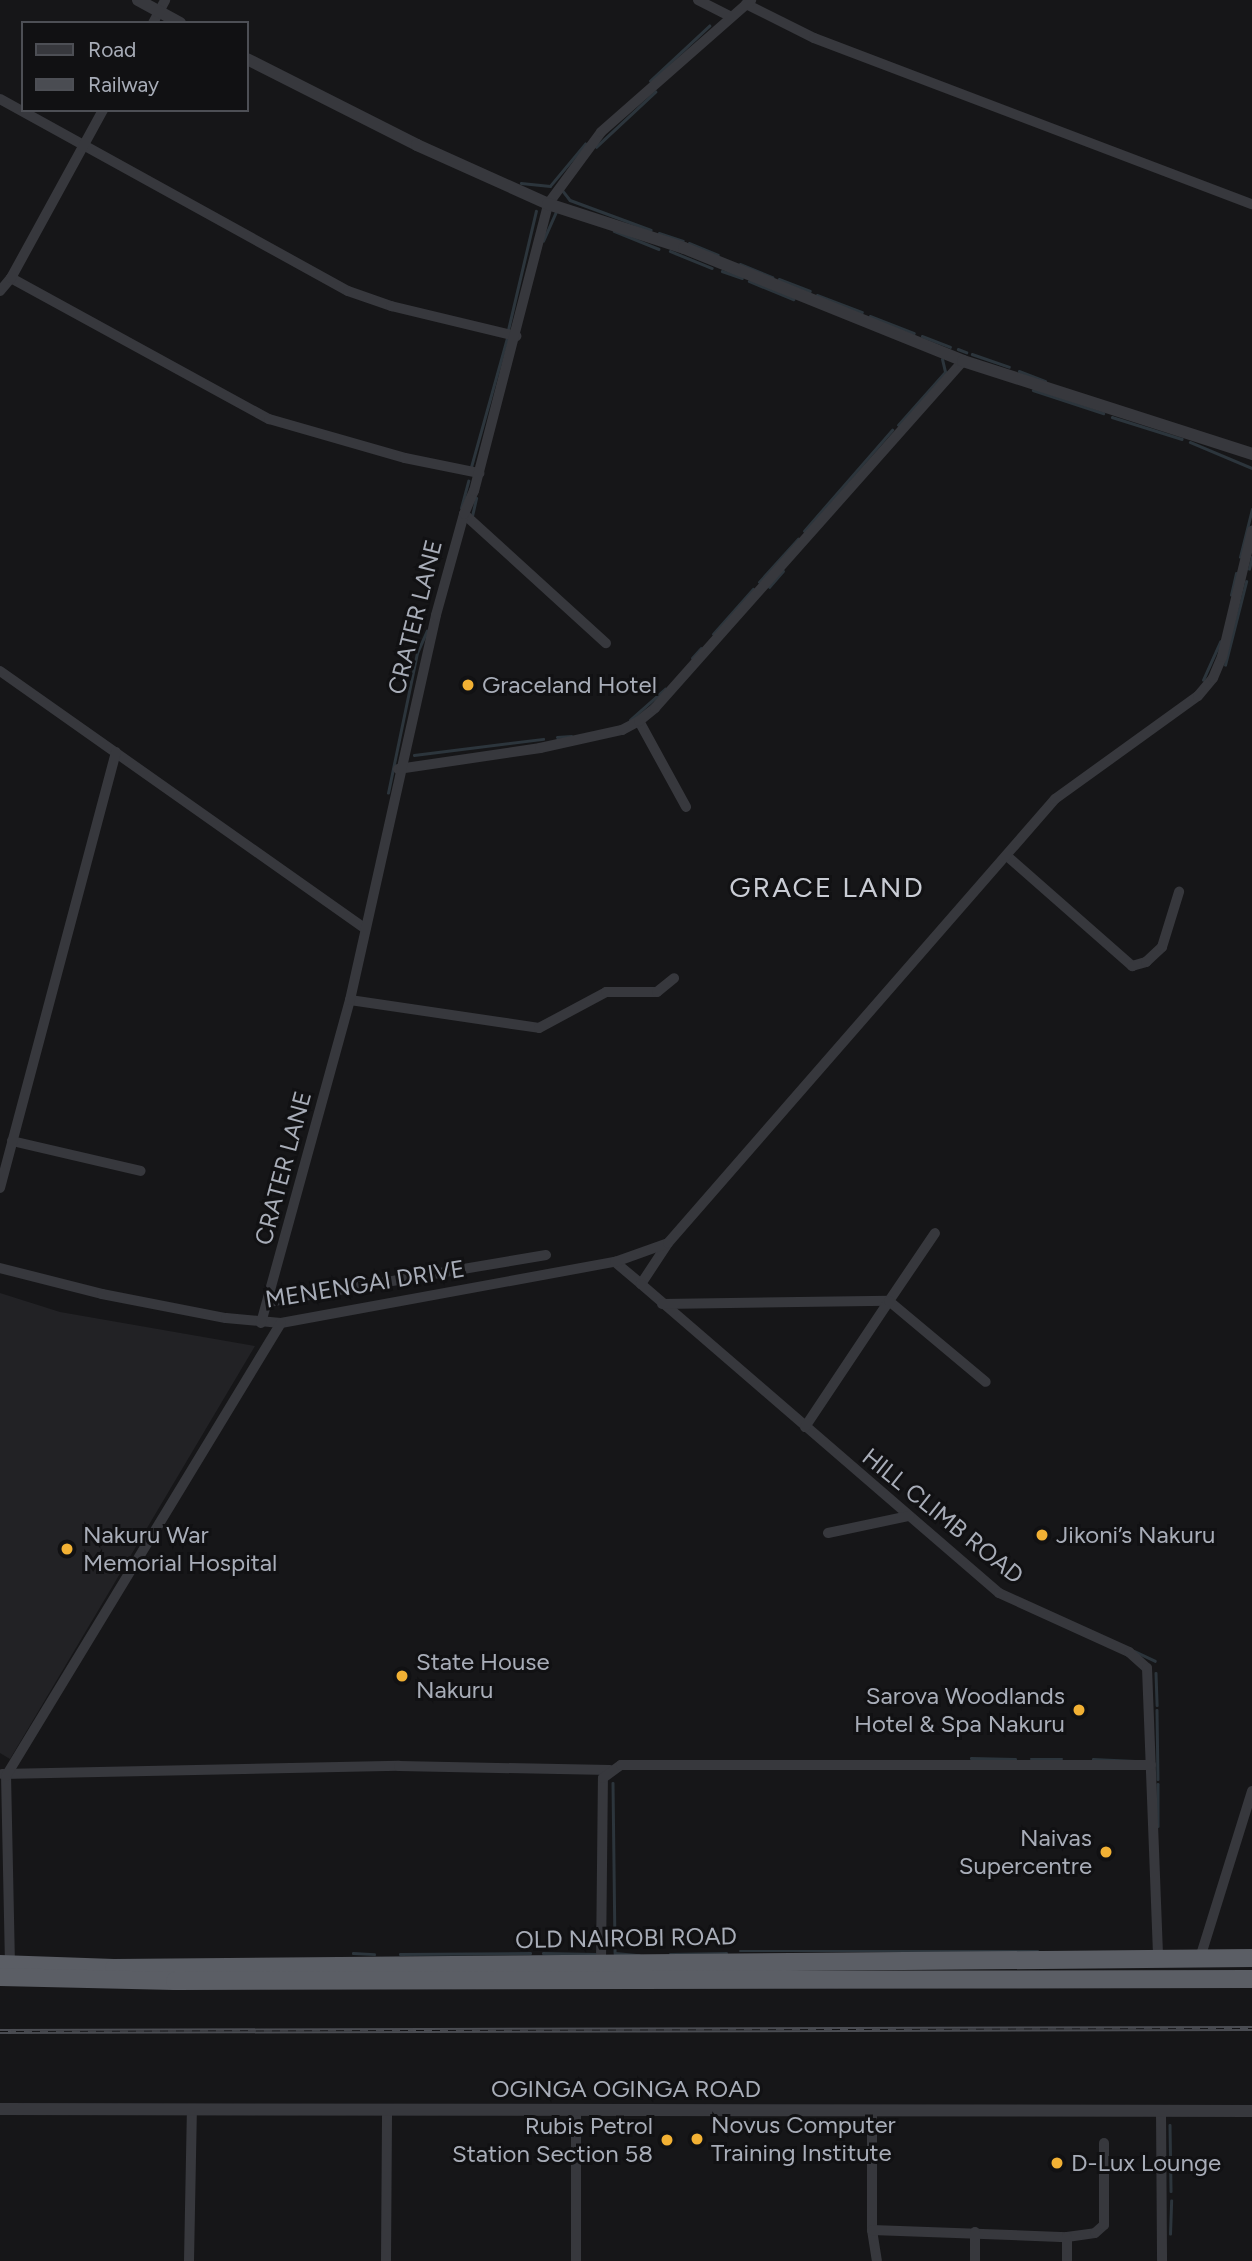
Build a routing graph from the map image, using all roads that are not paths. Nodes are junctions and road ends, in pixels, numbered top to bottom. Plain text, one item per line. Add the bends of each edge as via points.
1 (138, 0) edge
2 (698, 0) edge
3 (749, 2) edge
4 (159, 11) edge
5 (732, 17) junction
6 (176, 21) edge
7 (248, 60) edge
8 (0, 99) edge
9 (21, 111) edge
10 (23, 112) edge
11 (102, 112) edge
12 (83, 145) junction
13 (548, 204) junction
14 (1252, 204) edge
15 (12, 278) junction
16 (0, 291) edge
17 (516, 335) junction
18 (963, 361) junction
19 (1252, 454) edge
20 (479, 473) junction
21 (464, 514) junction
22 (1252, 531) edge
23 (607, 643) dead end
24 (0, 671) edge
25 (639, 722) junction
26 (116, 752) junction
27 (398, 769) junction
28 (686, 807) dead end
29 (1007, 856) junction
30 (1179, 892) dead end
31 (364, 928) junction
32 (674, 978) dead end
33 (350, 1000) junction
34 (12, 1142) junction
35 (141, 1171) dead end
36 (0, 1188) edge
37 (935, 1233) dead end
38 (668, 1243) junction
39 (546, 1255) dead end
40 (615, 1262) junction
41 (0, 1268) edge
42 (641, 1284) junction
43 (889, 1301) junction
44 (268, 1303) junction
45 (662, 1304) junction
46 (261, 1323) junction
47 (281, 1323) junction
48 (986, 1382) dead end
49 (805, 1427) junction
50 (909, 1516) junction
51 (828, 1534) dead end
52 (1151, 1765) junction
53 (610, 1770) junction
54 (3, 1774) edge
55 (1252, 1791) edge
56 (1158, 1957) junction
57 (1200, 1958) junction
58 (1252, 1958) edge
59 (601, 1962) junction
60 (3, 1969) edge
61 (1252, 1979) edge
62 (0, 2109) edge
63 (192, 2109) junction
64 (872, 2109) junction
65 (387, 2110) junction
66 (576, 2110) junction
67 (1161, 2110) junction
68 (1252, 2111) edge
69 (1104, 2143) dead end
70 (872, 2230) junction
71 (975, 2232) junction
72 (1067, 2237) junction
73 (189, 2261) edge
74 (386, 2261) edge
75 (576, 2261) edge
76 (877, 2261) edge
77 (975, 2261) edge
78 (1067, 2261) edge
79 (1162, 2261) edge

1 - 4 street
2 - 5 street
3 - 5 street, CRATER LANE
3 - 14 street via 814,38
4 - 6 street
5 - 13 street, CRATER LANE via 601,132
7 - 13 street via 417,145
8 - 9 street
10 - 12 street
11 - 12 street
12 - 15 street
12 - 17 street via 348,290 391,306
13 - 17 street, CRATER LANE
13 - 18 street via 684,248
15 - 16 street
15 - 20 street via 269,419 405,458
17 - 20 street, CRATER LANE
18 - 19 street
18 - 25 street
20 - 21 street, CRATER LANE
21 - 23 street
21 - 27 street, CRATER LANE
22 - 29 street via 1223,657 1213,678 1198,696 1055,799
24 - 26 street
25 - 27 street via 540,748
25 - 28 street
26 - 31 street
26 - 34 street
27 - 31 street, CRATER LANE
29 - 30 street via 1132,966 1146,962 1162,947
29 - 38 street
31 - 33 street, CRATER LANE
32 - 33 street via 657,992 606,992 539,1028
33 - 44 street, CRATER LANE
34 - 35 street
34 - 36 street
37 - 43 street
38 - 40 street, MENENGAI DRIVE
38 - 42 street
39 - 44 street
40 - 42 street, HILL CLIMB ROAD
40 - 47 street, MENENGAI DRIVE
41 - 46 street, MENENGAI DRIVE via 102,1294
42 - 45 street, HILL CLIMB ROAD
43 - 45 street
43 - 48 street
43 - 49 street
44 - 46 street, CRATER LANE
45 - 49 street, HILL CLIMB ROAD
46 - 47 street, MENENGAI DRIVE
47 - 54 street
49 - 50 street, HILL CLIMB ROAD
50 - 51 street
50 - 52 street, HILL CLIMB ROAD via 1004,1597 1140,1661 1150,1676
52 - 53 street via 621,1765
52 - 56 street, HILL CLIMB ROAD
53 - 54 street via 399,1766
53 - 59 street via 603,1778
54 - 60 street
55 - 57 street
56 - 57 highway, OLD NAIROBI ROAD
56 - 59 highway, OLD NAIROBI ROAD
57 - 58 highway, OLD NAIROBI ROAD
59 - 60 highway, OLD NAIROBI ROAD
60 - 61 highway, OLD NAIROBI ROAD via 163,1981
62 - 63 street, OGINGA OGINGA ROAD
63 - 65 street, OGINGA OGINGA ROAD
63 - 73 street
64 - 66 street, OGINGA OGINGA ROAD
64 - 67 street, OGINGA OGINGA ROAD
64 - 70 street
65 - 66 street, OGINGA OGINGA ROAD
65 - 74 street
66 - 75 street
67 - 68 street, OGINGA OGINGA ROAD
67 - 79 street
69 - 72 street via 1104,2225 1095,2233
70 - 71 street
70 - 76 street
71 - 72 street
71 - 77 street
72 - 78 street

